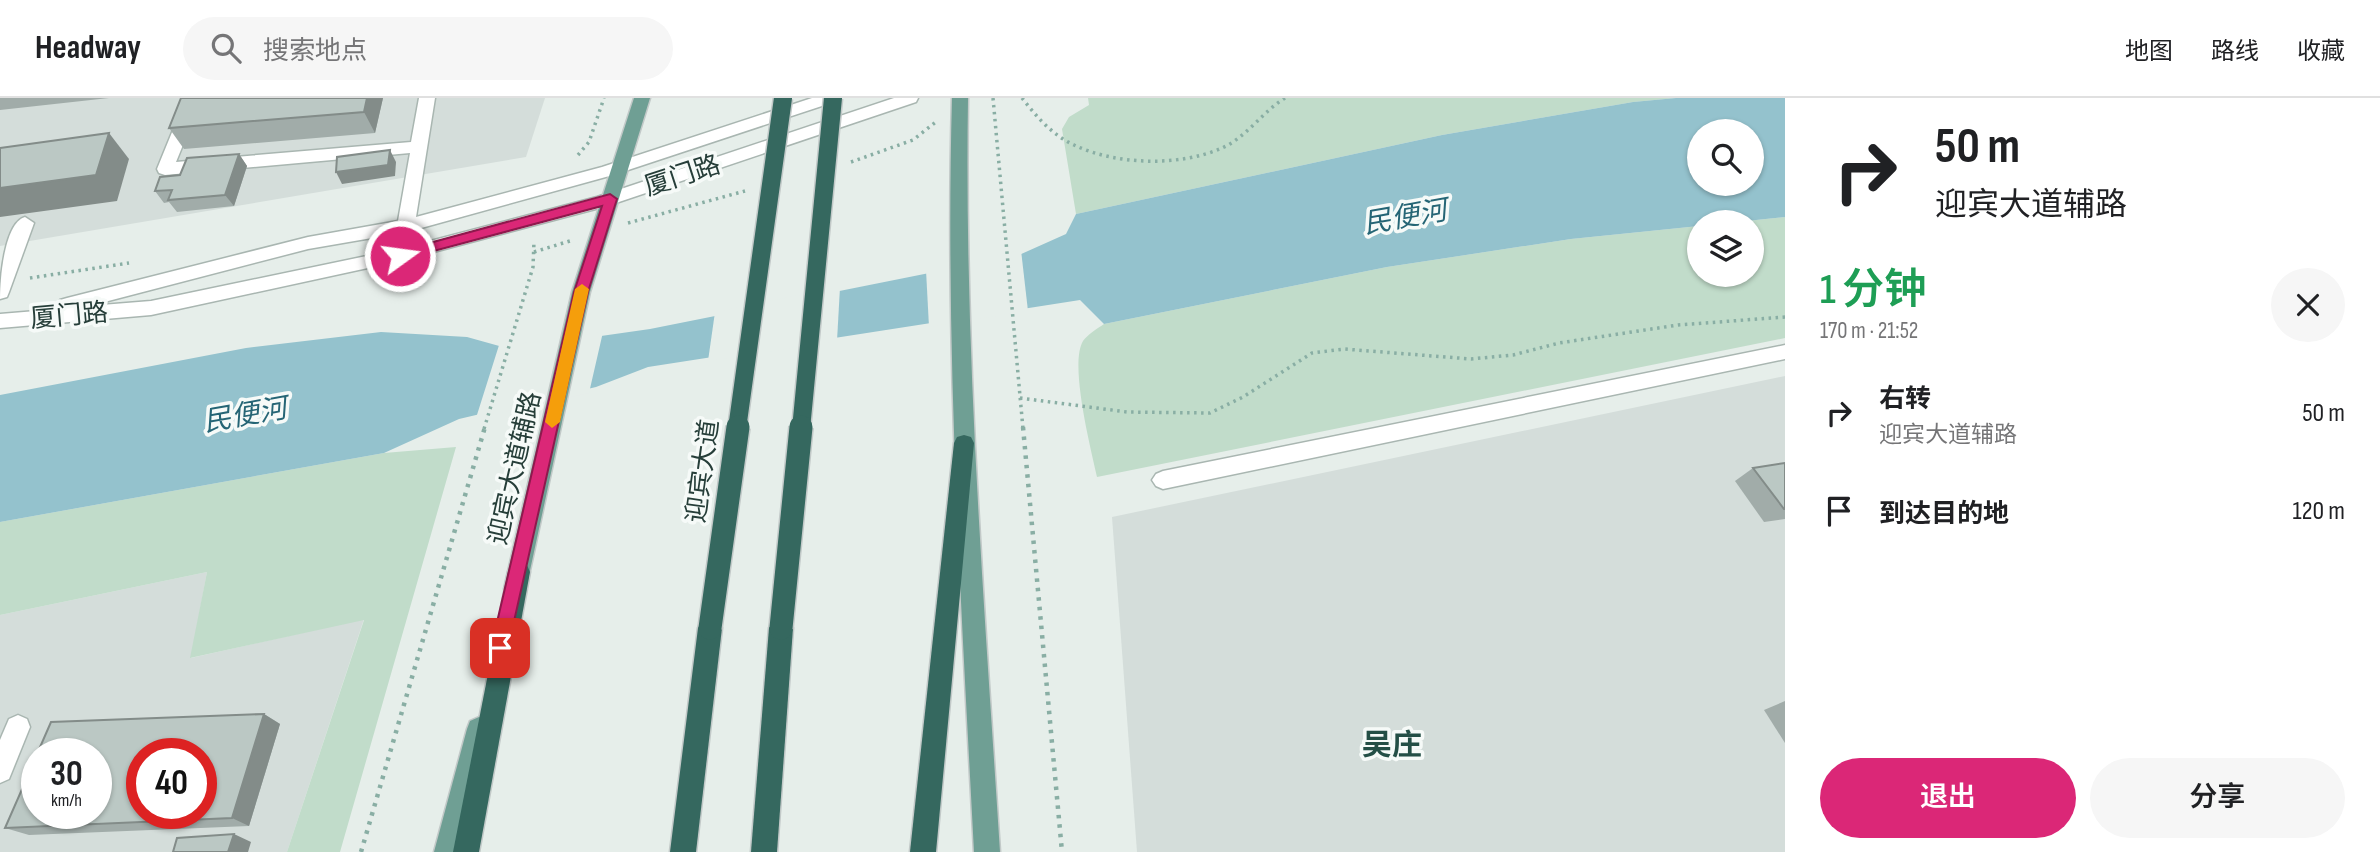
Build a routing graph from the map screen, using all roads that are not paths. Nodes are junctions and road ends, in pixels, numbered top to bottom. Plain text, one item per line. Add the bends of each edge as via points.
1 (194, 98) edge
2 (427, 98) edge
3 (642, 98) edge
4 (783, 98) edge
5 (828, 98) edge
6 (833, 98) edge
7 (910, 98) edge
8 (960, 98) edge
9 (418, 147) junction
10 (621, 167) junction
11 (610, 199) junction
12 (25, 223) dead end
13 (405, 226) junction
14 (400, 256) junction
15 (0, 292) edge
16 (4, 321) edge
17 (1785, 352) edge
18 (964, 443) junction
19 (1163, 480) dead end
20 (519, 572) junction
21 (18, 727) dead end
22 (0, 770) edge
23 (447, 852) edge
24 (466, 852) edge
25 (683, 852) edge
26 (764, 852) edge
27 (923, 852) edge
28 (987, 852) edge

1 - 9 street via 165,169
2 - 9 street
3 - 10 main road, 迎宾大道辅路
4 - 25 highway, 迎宾大道, bridge
5 - 10 street, 厦门路
6 - 26 highway, bridge
7 - 11 street, 厦门路
8 - 18 main road via 956,216
9 - 13 street
10 - 11 main road, 迎宾大道辅路
10 - 13 street, 厦门路
11 - 14 street, 厦门路
11 - 20 main road, 迎宾大道辅路 via 581,292
12 - 15 street
13 - 14 street
13 - 16 street, 厦门路 via 308,243
14 - 16 street, 厦门路 via 151,308
17 - 19 street
18 - 27 highway
18 - 28 main road
20 - 23 main road, 迎宾大道辅路
20 - 24 highway
21 - 22 street

